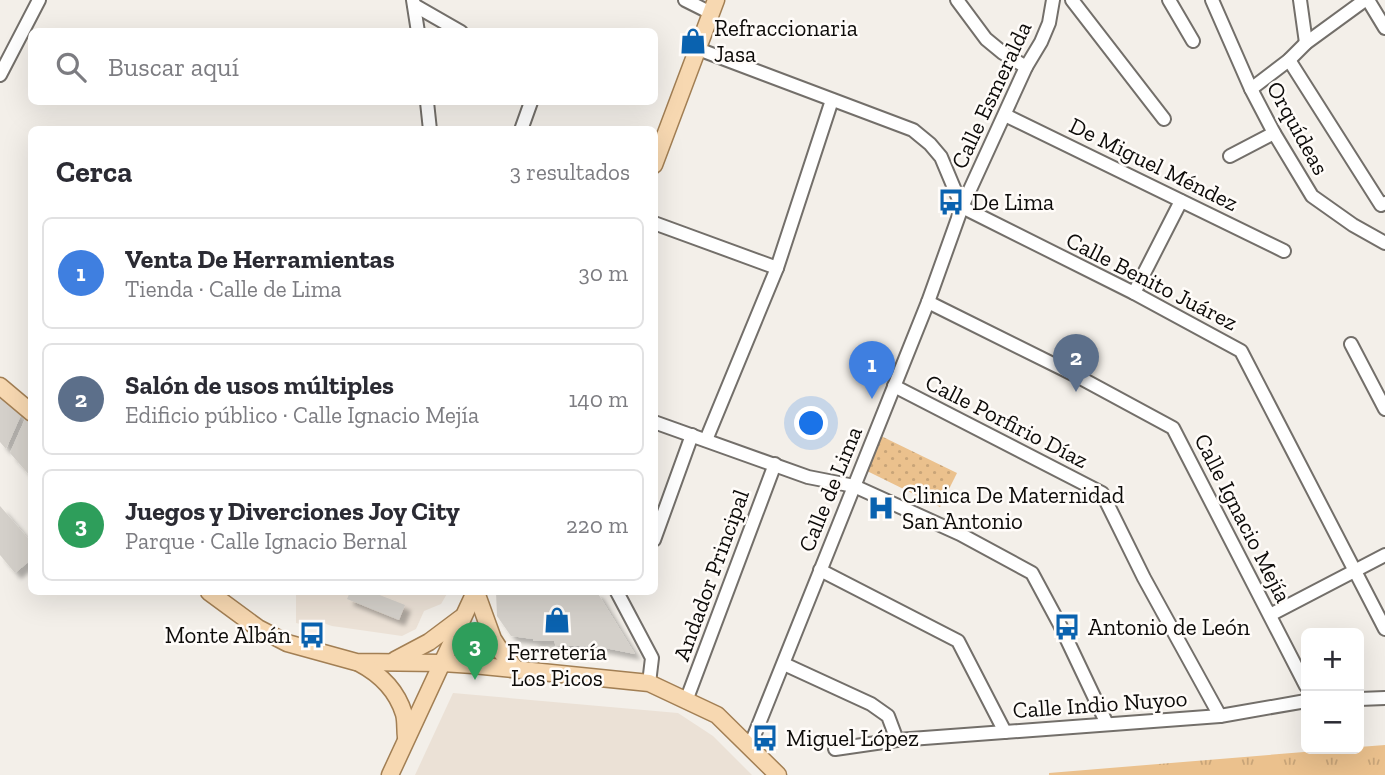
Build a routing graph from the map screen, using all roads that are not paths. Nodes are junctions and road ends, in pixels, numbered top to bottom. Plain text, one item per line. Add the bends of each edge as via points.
1 (39, 0) edge
2 (685, 0) edge
3 (957, 0) edge
4 (1053, 0) edge
5 (1072, 0) edge
6 (1169, 0) edge
7 (1212, 0) edge
8 (1300, 0) edge
9 (1366, 0) edge
10 (414, 3) edge
11 (1352, 5) edge
12 (714, 7) edge
13 (417, 28) edge
14 (455, 28) edge
15 (1385, 28) edge
16 (1193, 41) dead end
17 (1306, 43) junction
18 (698, 49) junction
19 (1289, 60) junction
20 (1026, 67) junction
21 (0, 75) edge
22 (1251, 89) junction
23 (832, 100) junction
24 (427, 105) edge
25 (530, 105) edge
26 (1005, 115) junction
27 (1164, 120) dead end
28 (430, 126) edge
29 (522, 126) edge
30 (1274, 133) junction
31 (658, 154) edge
32 (1230, 156) dead end
33 (1181, 201) junction
34 (1385, 203) edge
35 (962, 207) junction
36 (658, 224) edge
37 (1385, 243) edge
38 (1284, 251) dead end
39 (777, 268) junction
40 (1134, 293) junction
41 (928, 302) junction
42 (1352, 345) dead end
43 (0, 386) edge
44 (894, 386) junction
45 (1384, 404) edge
46 (28, 410) edge
47 (658, 423) edge
48 (692, 435) junction
49 (706, 440) junction
50 (775, 464) junction
51 (854, 486) junction
52 (658, 529) edge
53 (1385, 555) edge
54 (820, 570) junction
55 (1355, 571) junction
56 (213, 595) edge
57 (474, 595) edge
58 (476, 595) edge
59 (619, 595) edge
60 (1270, 615) junction
61 (463, 616) junction
62 (1385, 629) edge
63 (356, 662) junction
64 (391, 662) junction
65 (442, 663) junction
66 (784, 664) junction
67 (517, 670) junction
68 (1301, 676) edge
69 (649, 683) junction
70 (1385, 698) edge
71 (1364, 699) edge
72 (686, 701) junction
73 (1301, 702) edge
74 (1220, 716) junction
75 (1107, 724) junction
76 (1005, 732) junction
77 (406, 740) junction
78 (897, 740) junction
79 (750, 746) junction
80 (835, 749) dead end
81 (390, 775) edge
82 (778, 775) edge

1 - 21 street
2 - 12 street
3 - 20 street via 986,39
4 - 20 street, Calle Esmeralda via 1049,23
5 - 27 street
6 - 16 street
7 - 22 street, Orquídeas
8 - 17 street
9 - 11 street
9 - 15 street
10 - 13 street
10 - 14 street
11 - 17 street
12 - 18 main road
17 - 19 street
18 - 23 street
18 - 31 main road
19 - 22 street
19 - 34 street via 1381,205
20 - 26 street, Calle Esmeralda
22 - 30 street, Orquídeas
23 - 35 street via 913,130 941,157
23 - 39 street
24 - 28 street
25 - 29 street
26 - 33 street, De Miguel Méndez
26 - 35 street, Calle Esmeralda
30 - 32 street
30 - 37 street, Orquídeas via 1312,196
33 - 38 street, De Miguel Méndez
33 - 40 street
35 - 40 street, Calle Benito Juárez
35 - 41 street, Calle de Lima
36 - 39 street
39 - 49 street
40 - 55 street, Calle Benito Juárez via 1241,351
41 - 44 street, Calle de Lima
41 - 60 street, Calle Ignacio Mejía via 1173,428
42 - 45 street
43 - 46 main road
44 - 51 street, Calle de Lima
44 - 74 street, Calle Porfirio Díaz via 1102,494
47 - 48 street
48 - 49 street
48 - 52 street
49 - 50 street
50 - 51 street via 808,477
50 - 72 street, Andador Principal
51 - 54 street, Calle de Lima
51 - 75 street via 1032,573
53 - 55 street
54 - 66 street, Calle de Lima
54 - 76 street via 958,641
55 - 60 street
55 - 62 street, Calle Benito Juárez
56 - 63 main road via 287,643
57 - 61 main road
58 - 67 main road via 493,639
59 - 69 street via 652,658
60 - 68 street, Calle Ignacio Mejía
61 - 64 main road via 429,642
61 - 65 main road
63 - 64 main road
63 - 77 main road via 375,672 393,691 405,715
64 - 65 main road
65 - 67 main road
65 - 77 main road
66 - 78 street via 871,704 888,716
66 - 79 street, Calle de Lima
67 - 69 main road
69 - 72 main road
70 - 71 street
72 - 79 main road via 717,715
73 - 74 street, Calle Indio Nuyoo
74 - 75 street, Calle Indio Nuyoo
75 - 76 street, Calle Indio Nuyoo
76 - 78 street, Calle Indio Nuyoo
77 - 81 main road
78 - 80 street, Calle Indio Nuyoo
79 - 82 main road

